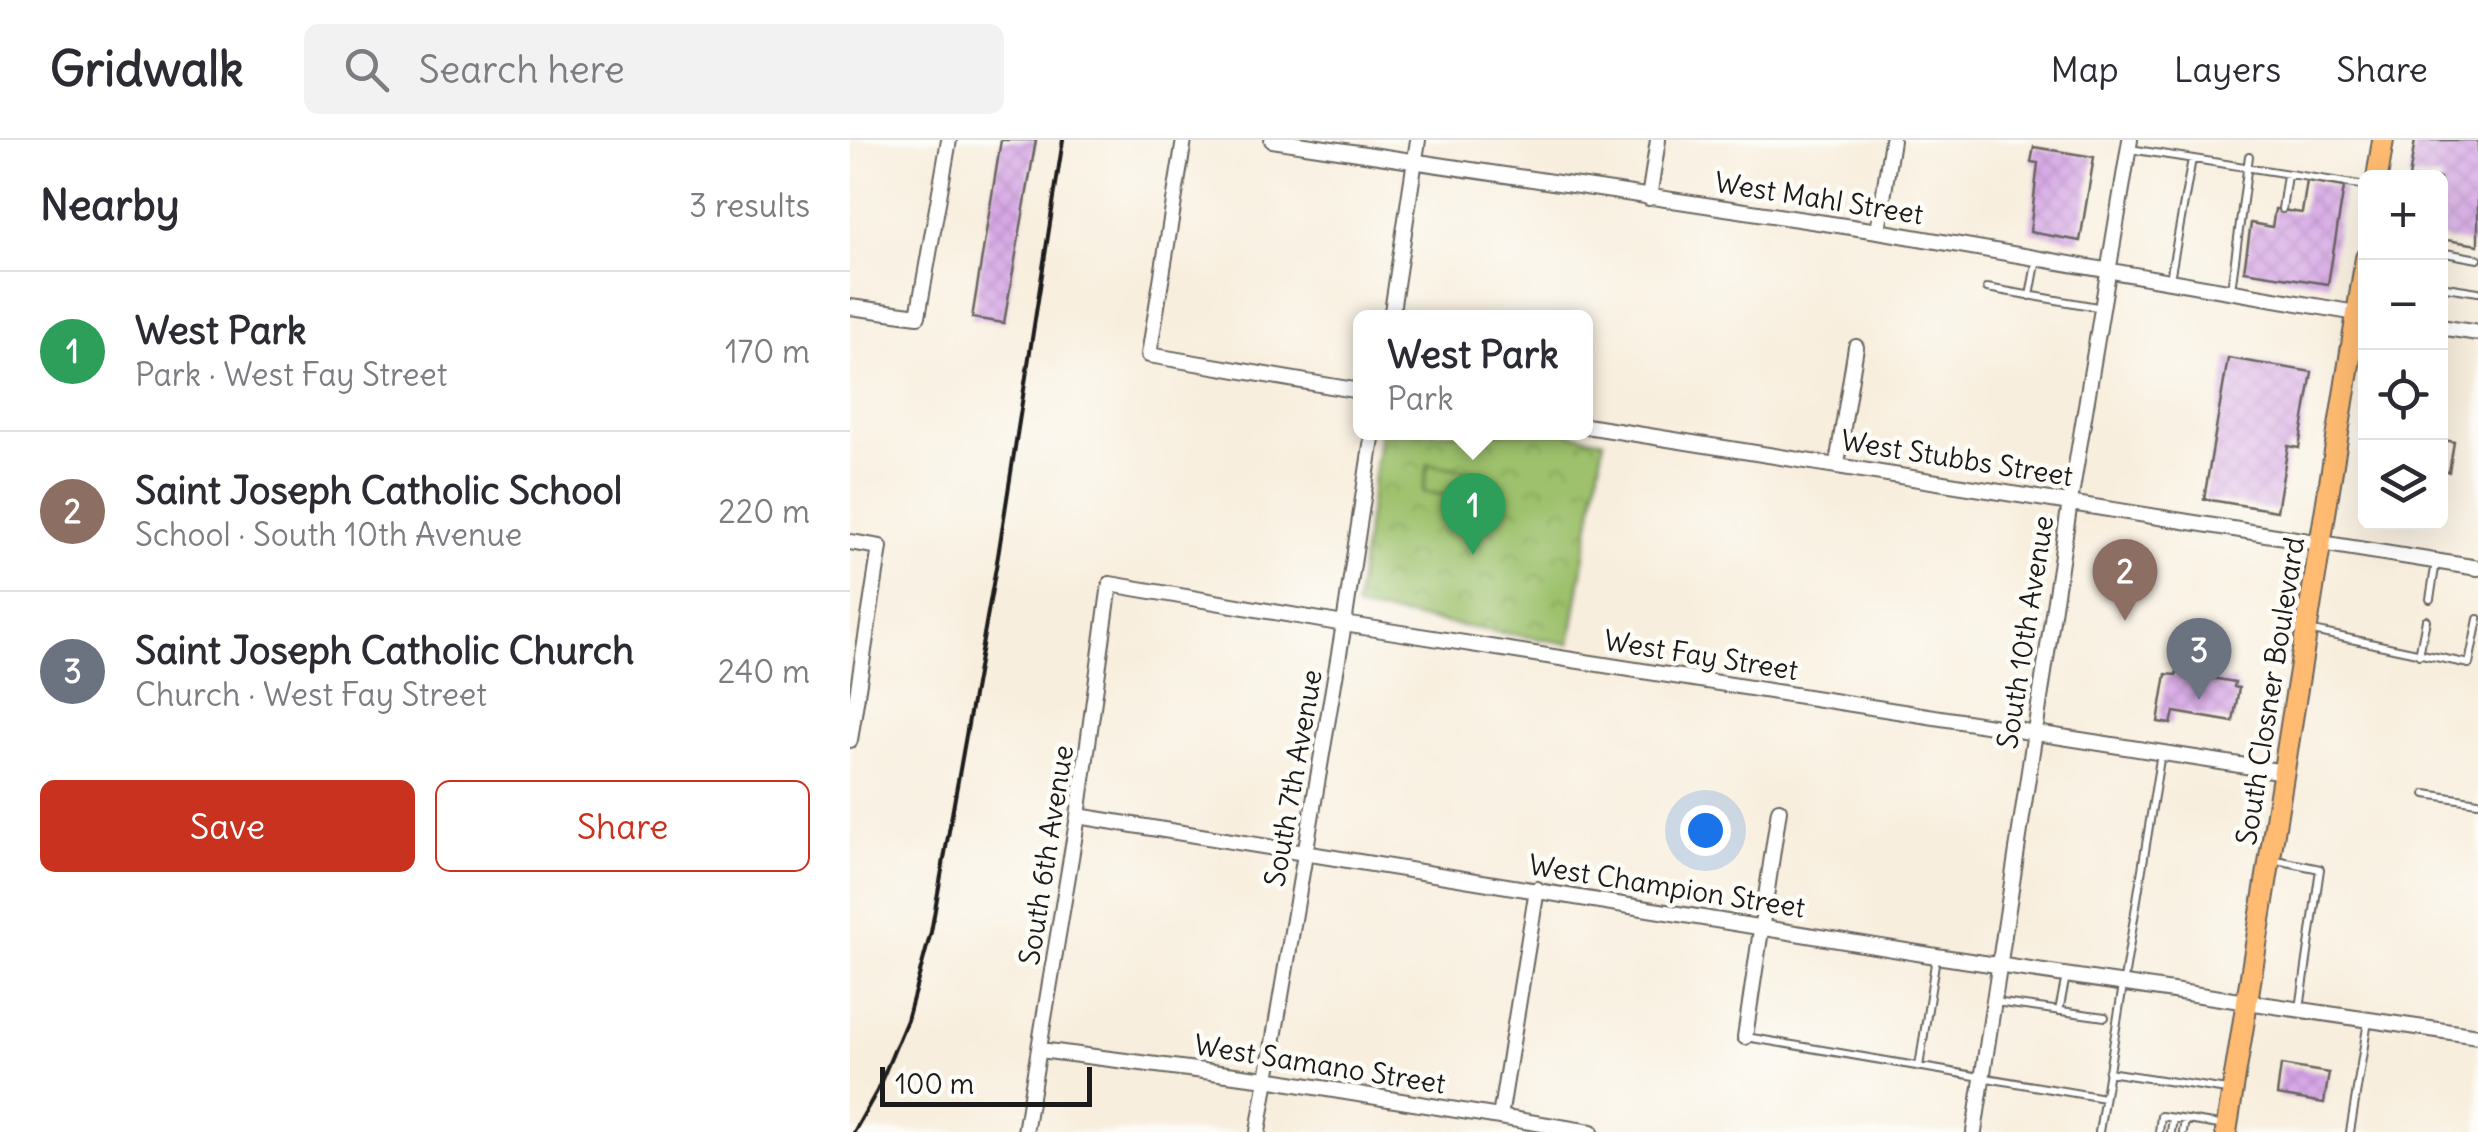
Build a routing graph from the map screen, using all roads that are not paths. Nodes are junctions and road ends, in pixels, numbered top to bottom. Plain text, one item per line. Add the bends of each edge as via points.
1 (949, 140) edge
2 (1184, 140) edge
3 (1272, 140) edge
4 (1418, 140) edge
5 (1658, 140) edge
6 (1892, 140) edge
7 (2383, 140) edge
8 (2129, 144) edge
9 (2248, 156) dead end
10 (2192, 159) junction
11 (1415, 162) junction
12 (2248, 168) junction
13 (2378, 170) edge
14 (2287, 174) junction
15 (2358, 185) edge
16 (1649, 198) junction
17 (2282, 209) dead end
18 (1878, 232) junction
19 (2448, 253) edge
20 (2037, 258) junction
21 (2478, 259) edge
22 (2109, 270) junction
23 (2170, 281) junction
24 (2448, 287) edge
25 (1987, 288) dead end
26 (2231, 292) junction
27 (2478, 292) edge
28 (2030, 296) junction
29 (850, 308) edge
30 (2103, 308) junction
31 (1392, 310) edge
32 (2358, 313) edge
33 (2448, 328) edge
34 (2478, 333) edge
35 (2358, 336) edge
36 (1856, 346) dead end
37 (1353, 390) edge
38 (1593, 427) edge
39 (1372, 440) edge
40 (1837, 464) junction
41 (2070, 502) junction
42 (850, 542) edge
43 (2321, 544) junction
44 (2436, 562) junction
45 (2478, 568) edge
46 (1110, 584) joint
47 (2430, 599) dead end
48 (2478, 619) edge
49 (2426, 620) dead end
50 (1344, 624) junction
51 (2307, 630) junction
52 (2419, 655) junction
53 (2035, 734) junction
54 (850, 740) edge
55 (2160, 753) junction
56 (2284, 772) junction
57 (2426, 794) dead end
58 (2478, 802) edge
59 (1780, 810) dead end
60 (1078, 816) junction
61 (1306, 854) junction
62 (2271, 859) junction
63 (1537, 889) junction
64 (1762, 927) junction
65 (1936, 956) junction
66 (1999, 964) junction
67 (2066, 975) junction
68 (2122, 984) junction
69 (1994, 1002) junction
70 (2248, 1002) junction
71 (2300, 1010) junction
72 (2059, 1011) junction
73 (2105, 1018) dead end
74 (2368, 1020) junction
75 (2478, 1036) edge
76 (1744, 1037) joint
77 (1040, 1050) junction
78 (1919, 1068) junction
79 (2108, 1072) junction
80 (1984, 1078) junction
81 (1266, 1079) junction
82 (2166, 1080) junction
83 (2158, 1085) dead end
84 (2233, 1091) junction
85 (2104, 1098) junction
86 (1500, 1116) junction
87 (2173, 1118) junction
88 (2186, 1120) junction
89 (2226, 1129) edge
90 (1025, 1132) edge
91 (1258, 1132) edge
92 (1591, 1132) edge
93 (1974, 1132) edge
94 (2099, 1132) edge
95 (2159, 1132) edge
96 (2170, 1132) edge
97 (2184, 1132) edge
98 (2350, 1132) edge

1 - 29 street via 918,316
2 - 37 street via 1150,354
3 - 11 street, West Mahl Street
4 - 11 street
5 - 16 street
6 - 18 street
7 - 13 main road
8 - 10 lane
8 - 22 street, South 10th Avenue
9 - 12 lane
10 - 12 lane
10 - 23 lane
11 - 16 street, West Mahl Street
11 - 31 street
12 - 14 lane
12 - 26 lane
14 - 15 lane
14 - 17 lane
16 - 18 street, West Mahl Street
18 - 20 street, West Mahl Street
19 - 21 lane
20 - 22 street, West Mahl Street
20 - 28 lane
22 - 23 street, West Mahl Street
22 - 30 street, South 10th Avenue
23 - 26 street, West Mahl Street
24 - 27 lane
25 - 28 lane
26 - 32 street, West Mahl Street
28 - 30 lane
30 - 41 street, South 10th Avenue
33 - 34 street
35 - 43 main road, South Closner Boulevard
36 - 40 street
38 - 40 street, West Stubbs Street
39 - 50 street, South 7th Avenue
40 - 41 street, West Stubbs Street
41 - 43 street, West Stubbs Street
41 - 53 street, South 10th Avenue
42 - 54 street via 880,547
43 - 44 street, West Stubbs Street
43 - 51 main road, South Closner Boulevard
44 - 45 street, West Stubbs Street
44 - 47 lane
46 - 50 street, West Fay Street
46 - 60 street, South 6th Avenue
48 - 52 lane via 2469,664
49 - 52 lane
50 - 53 street, West Fay Street
50 - 61 street, South 7th Avenue
51 - 52 lane
51 - 56 main road, South Closner Boulevard
53 - 55 street, West Fay Street
53 - 66 street, South 10th Avenue
55 - 56 street, West Fay Street
55 - 68 lane
56 - 62 main road, South Closner Boulevard
57 - 58 lane
59 - 64 street
60 - 61 street, West Champion Street
60 - 77 street, South 6th Avenue
61 - 63 street, West Champion Street
61 - 81 street, South 7th Avenue
62 - 70 main road, South Closner Boulevard
62 - 71 lane via 2320,868
63 - 64 street, West Champion Street
63 - 86 street
64 - 65 street, West Champion Street
64 - 76 street
65 - 66 street, West Champion Street
65 - 78 lane
66 - 67 street, West Champion Street
66 - 69 street, South 10th Avenue
67 - 68 street, West Champion Street
67 - 72 lane
68 - 70 street, West Champion Street
68 - 79 lane
69 - 72 lane
69 - 80 street, South 10th Avenue
70 - 71 street, West Champion Street
70 - 84 main road, South Closner Boulevard
71 - 74 street, West Champion Street
72 - 73 lane
74 - 75 street, West Champion Street
74 - 98 lane
76 - 78 lane
77 - 81 street, West Samano Street
77 - 90 street, South 6th Avenue
78 - 80 lane
79 - 82 lane
79 - 85 lane
80 - 85 lane
80 - 93 street, South 10th Avenue
81 - 86 street, West Samano Street
81 - 91 street, South 7th Avenue
82 - 83 lane
82 - 84 lane
84 - 89 main road, South Closner Boulevard
85 - 94 lane
86 - 92 street, West Samano Street
87 - 88 lane
87 - 95 lane via 2162,1116
87 - 96 lane
88 - 89 lane
88 - 97 lane

